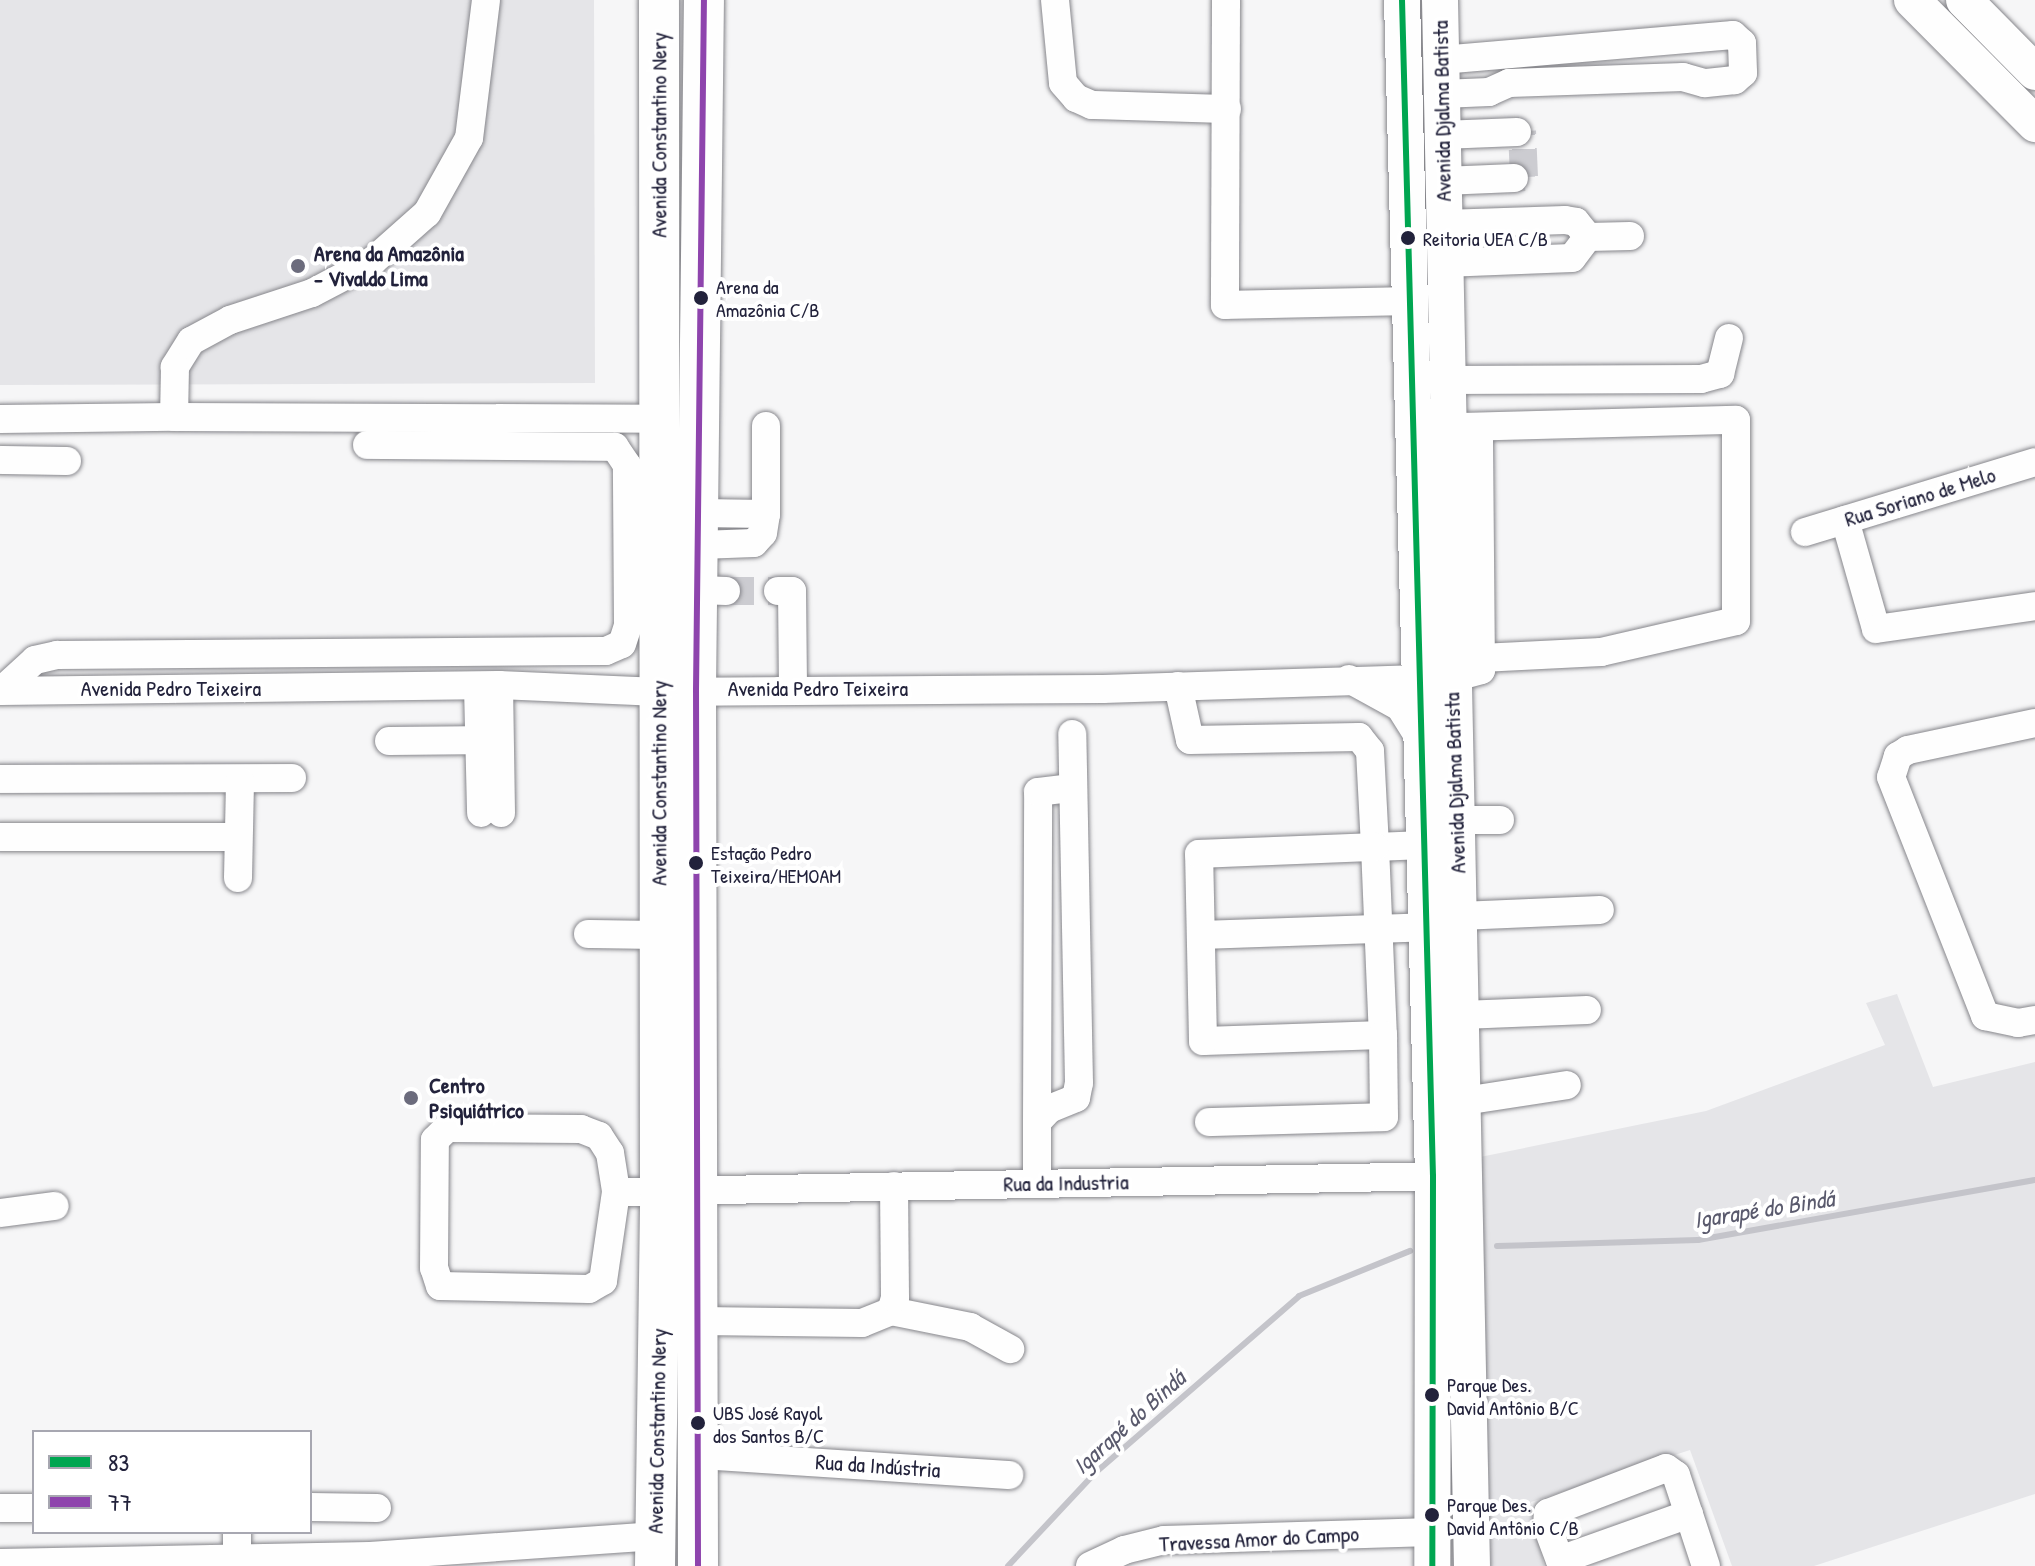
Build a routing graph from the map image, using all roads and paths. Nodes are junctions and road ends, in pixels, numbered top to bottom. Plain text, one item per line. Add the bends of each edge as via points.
1 (486, 0) edge
2 (659, 0) edge
3 (704, 0) edge
4 (1055, 0) edge
5 (1226, 0) edge
6 (1402, 0) edge
7 (1440, 0) edge
8 (1912, 0) edge
9 (1964, 0) edge
10 (1493, 55) junction
11 (2035, 72) edge
12 (1442, 77) junction
13 (1495, 89) junction
14 (1227, 109) junction
15 (2035, 124) edge
16 (1517, 132) dead end
17 (1442, 135) junction
18 (1514, 178) dead end
19 (1443, 181) junction
20 (1444, 224) junction
21 (1630, 236) dead end
22 (1588, 237) junction
23 (1444, 263) junction
24 (1409, 301) junction
25 (1729, 338) dead end
26 (1446, 380) junction
27 (174, 417) junction
28 (0, 419) edge
29 (659, 419) junction
30 (766, 426) dead end
31 (1463, 427) junction
32 (367, 445) dead end
33 (0, 460) edge
34 (67, 461) dead end
35 (2035, 462) edge
36 (609, 480) dead end
37 (1845, 520) junction
38 (700, 529) junction
39 (1805, 532) dead end
40 (778, 591) dead end
41 (2035, 606) edge
42 (610, 615) dead end
43 (1481, 658) junction
44 (1349, 678) junction
45 (1436, 678) junction
46 (488, 686) junction
47 (1178, 686) junction
48 (793, 690) junction
49 (0, 691) edge
50 (677, 691) junction
51 (2035, 723) edge
52 (1072, 734) dead end
53 (490, 740) junction
54 (389, 741) dead end
55 (1422, 745) junction
56 (292, 778) dead end
57 (0, 779) edge
58 (240, 781) junction
59 (1073, 788) junction
60 (491, 813) dead end
61 (1456, 820) junction
62 (1500, 820) dead end
63 (0, 837) edge
64 (238, 837) junction
65 (1424, 845) junction
66 (1375, 847) junction
67 (238, 878) dead end
68 (1600, 910) dead end
69 (1443, 921) junction
70 (1377, 929) junction
71 (588, 934) dead end
72 (660, 935) junction
73 (1201, 935) junction
74 (1587, 1010) dead end
75 (1462, 1015) junction
76 (2035, 1020) edge
77 (1383, 1035) junction
78 (1567, 1085) dead end
79 (1464, 1101) junction
80 (1037, 1122) junction
81 (1209, 1122) dead end
82 (1449, 1176) junction
83 (1037, 1183) junction
84 (894, 1186) junction
85 (700, 1190) junction
86 (616, 1192) junction
87 (660, 1193) junction
88 (55, 1206) dead end
89 (0, 1213) edge
90 (891, 1311) junction
91 (700, 1321) junction
92 (1010, 1349) dead end
93 (700, 1455) junction
94 (1009, 1475) dead end
95 (312, 1507) edge
96 (0, 1508) edge
97 (32, 1508) edge
98 (377, 1508) dead end
99 (1689, 1514) junction
100 (237, 1544) edge
101 (1432, 1549) edge
102 (656, 1551) edge
103 (0, 1563) edge
104 (1561, 1563) edge
105 (1703, 1565) edge
106 (698, 1566) edge
107 (1090, 1566) edge
108 (1472, 1566) edge

1 - 27 street via 469,138 427,213 373,261 312,293 230,320 191,341 175,367
2 - 29 highway, Avenida Constantino Nery
3 - 38 highway, Avenida Constantino Nery
4 - 14 street via 1063,83 1076,98 1092,105
5 - 14 street
6 - 24 main road, Avenida Djalma Batista
7 - 12 main road, Avenida Djalma Batista
8 - 15 main road
9 - 11 main road
10 - 12 street
10 - 13 street
10 - 13 street via 1733,35 1742,43 1743,73 1735,80 1509,83
12 - 13 street
12 - 17 main road, Avenida Djalma Batista
14 - 24 street via 1225,305
16 - 17 street
17 - 19 main road, Avenida Djalma Batista
18 - 19 street
19 - 20 main road, Avenida Djalma Batista
20 - 22 street via 1565,220 1576,222
20 - 23 main road, Avenida Djalma Batista
21 - 22 street
22 - 23 street via 1572,258
23 - 26 main road, Avenida Djalma Batista
24 - 45 main road, Avenida Djalma Batista
25 - 26 street via 1720,374 1701,379
26 - 31 main road, Avenida Djalma Batista
27 - 28 street
27 - 29 street
29 - 50 highway, Avenida Constantino Nery
30 - 38 street via 763,533 754,543
31 - 43 street
31 - 43 street via 1736,420 1736,621 1601,652
31 - 45 main road, Avenida Djalma Batista
32 - 49 street via 615,447 627,465 628,626 622,644 606,651 57,655 35,660
33 - 34 street
35 - 37 street, Rua Soriano de Melo
36 - 42 street
37 - 39 street, Rua Soriano de Melo
37 - 41 street via 1876,629
38 - 50 highway, Avenida Constantino Nery via 713,590
40 - 48 street via 792,591
43 - 45 street via 1481,670
44 - 45 street, Avenida Pedro Teixeira
44 - 47 street, Avenida Pedro Teixeira
44 - 55 street via 1400,707 1413,720
45 - 55 main road, Avenida Djalma Batista
45 - 61 main road, Avenida Djalma Batista
46 - 49 street, Avenida Pedro Teixeira
46 - 50 street, Avenida Pedro Teixeira
46 - 53 street
47 - 48 street, Avenida Pedro Teixeira
47 - 66 street via 1190,740 1359,737 1366,742
48 - 50 street, Avenida Pedro Teixeira
50 - 72 highway, Avenida Constantino Nery
50 - 85 highway, Avenida Constantino Nery
51 - 76 street via 1908,750 1898,756 1891,777 1985,1016 2018,1023
52 - 59 street
53 - 54 street
53 - 60 street
55 - 65 main road, Avenida Djalma Batista
56 - 58 street
57 - 58 street
58 - 64 street
59 - 80 street via 1079,1083 1076,1098 1049,1109
59 - 80 street via 1038,792
61 - 62 street
61 - 69 main road, Avenida Djalma Batista
63 - 64 street
64 - 67 street
65 - 66 street
65 - 69 main road, Avenida Djalma Batista
66 - 70 street
66 - 73 street via 1199,854
68 - 69 street
69 - 70 street
69 - 75 main road, Avenida Djalma Batista
69 - 82 main road, Avenida Djalma Batista
70 - 73 street
70 - 77 street
71 - 72 street
72 - 87 highway, Avenida Constantino Nery
73 - 77 street via 1203,1041
74 - 75 street
75 - 79 main road, Avenida Djalma Batista
77 - 81 street via 1384,1117
78 - 79 street
79 - 82 main road, Avenida Djalma Batista
80 - 83 street
82 - 83 street, Rua da Industria
82 - 101 main road, Avenida Djalma Batista
82 - 108 main road, Avenida Djalma Batista
83 - 84 street, Rua da Industria
84 - 85 street, Rua da Industria
84 - 90 street
85 - 87 street, Rua da Industria
85 - 91 highway, Avenida Constantino Nery
86 - 86 street via 607,1273 597,1287 448,1289 436,1279 435,1140 447,1128 591,1131 610,1153
86 - 87 street, Rua da Industria
87 - 102 highway, Avenida Constantino Nery
88 - 89 street
90 - 91 street via 862,1323
90 - 92 street via 970,1327
91 - 93 highway, Avenida Constantino Nery
93 - 94 street, Rua da Indústria
93 - 106 highway, Avenida Constantino Nery
95 - 98 street
96 - 97 street
99 - 104 street
99 - 104 street via 1676,1475 1658,1469 1551,1510 1547,1526
99 - 105 street
100 - 102 street via 370,1556
100 - 103 street
101 - 107 street, Travessa Amor do Campo via 1164,1540

